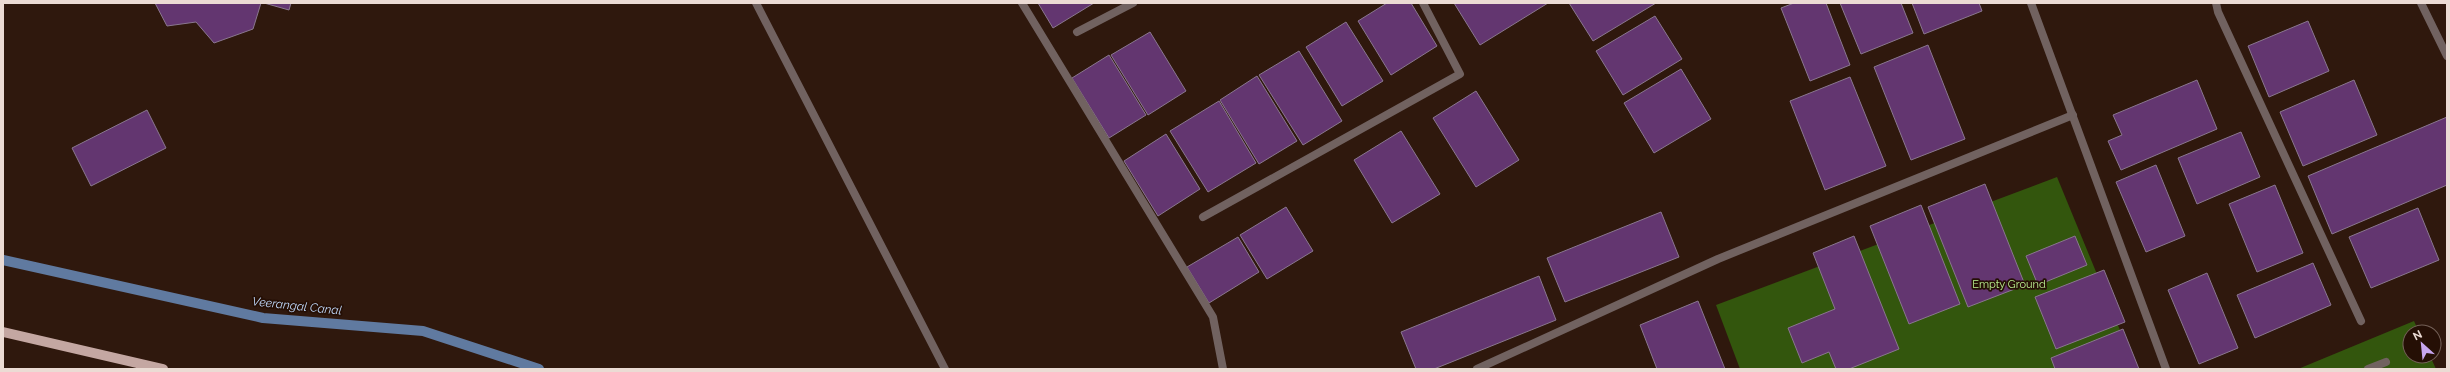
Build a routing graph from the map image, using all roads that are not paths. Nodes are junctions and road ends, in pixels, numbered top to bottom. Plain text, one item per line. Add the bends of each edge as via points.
1 (756, 3) edge
2 (1022, 3) edge
3 (1133, 3) edge
4 (1423, 3) edge
5 (2031, 3) edge
6 (2216, 3) edge
7 (2421, 3) edge
8 (1077, 32) dead end
9 (2447, 56) edge
10 (2073, 115) junction
11 (1203, 217) dead end
12 (2361, 321) dead end
13 (3, 332) edge
14 (2386, 362) dead end
15 (163, 369) edge
16 (945, 369) edge
17 (1223, 369) edge
18 (1477, 369) edge
19 (2166, 369) edge
20 (2368, 369) edge

1 - 16 street
2 - 17 street via 1213,317
3 - 8 street
4 - 11 street via 1460,74
5 - 10 street
6 - 12 street
7 - 9 street
10 - 18 street via 1718,259
10 - 19 street
13 - 15 main road
14 - 20 street

